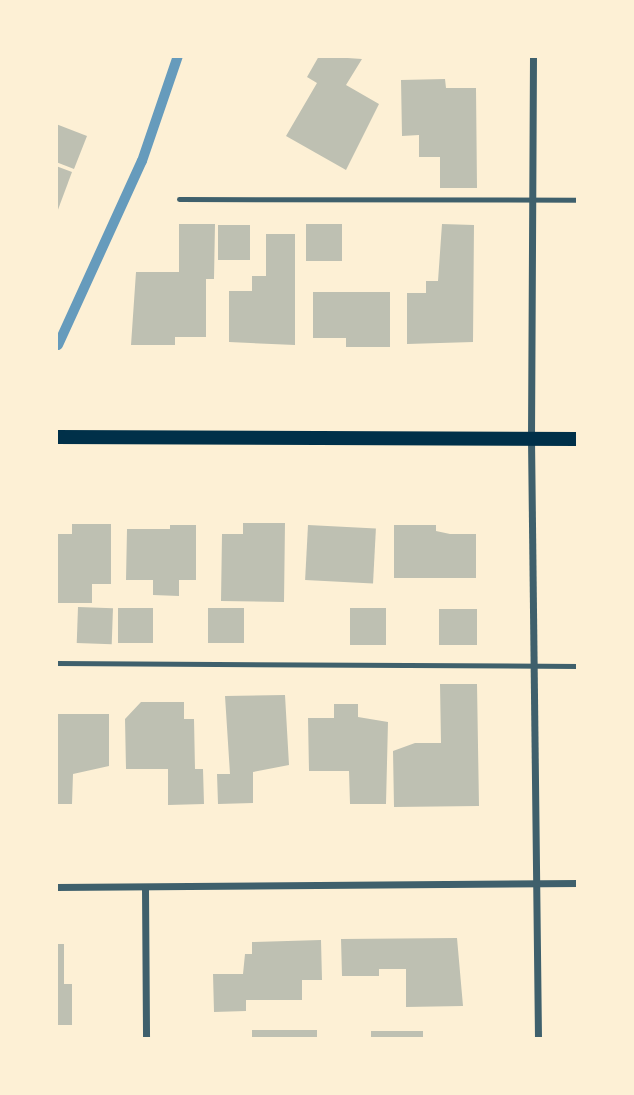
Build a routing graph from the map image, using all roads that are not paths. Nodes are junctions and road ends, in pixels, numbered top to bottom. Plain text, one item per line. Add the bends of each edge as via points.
1 (533, 56) edge
2 (179, 199) dead end
3 (534, 200) junction
4 (578, 200) edge
5 (56, 438) edge
6 (531, 439) junction
7 (578, 439) edge
8 (56, 663) edge
9 (533, 665) junction
10 (578, 666) edge
11 (536, 882) junction
12 (578, 883) edge
13 (56, 887) edge
14 (145, 888) junction
15 (146, 1039) edge
16 (538, 1039) edge

1 - 3 street
2 - 3 lane
3 - 4 lane
3 - 6 street
5 - 6 main road
6 - 7 main road
6 - 9 street
8 - 9 lane
9 - 10 lane
9 - 11 street
11 - 12 street
11 - 14 street
11 - 16 street
13 - 14 street
14 - 15 street

